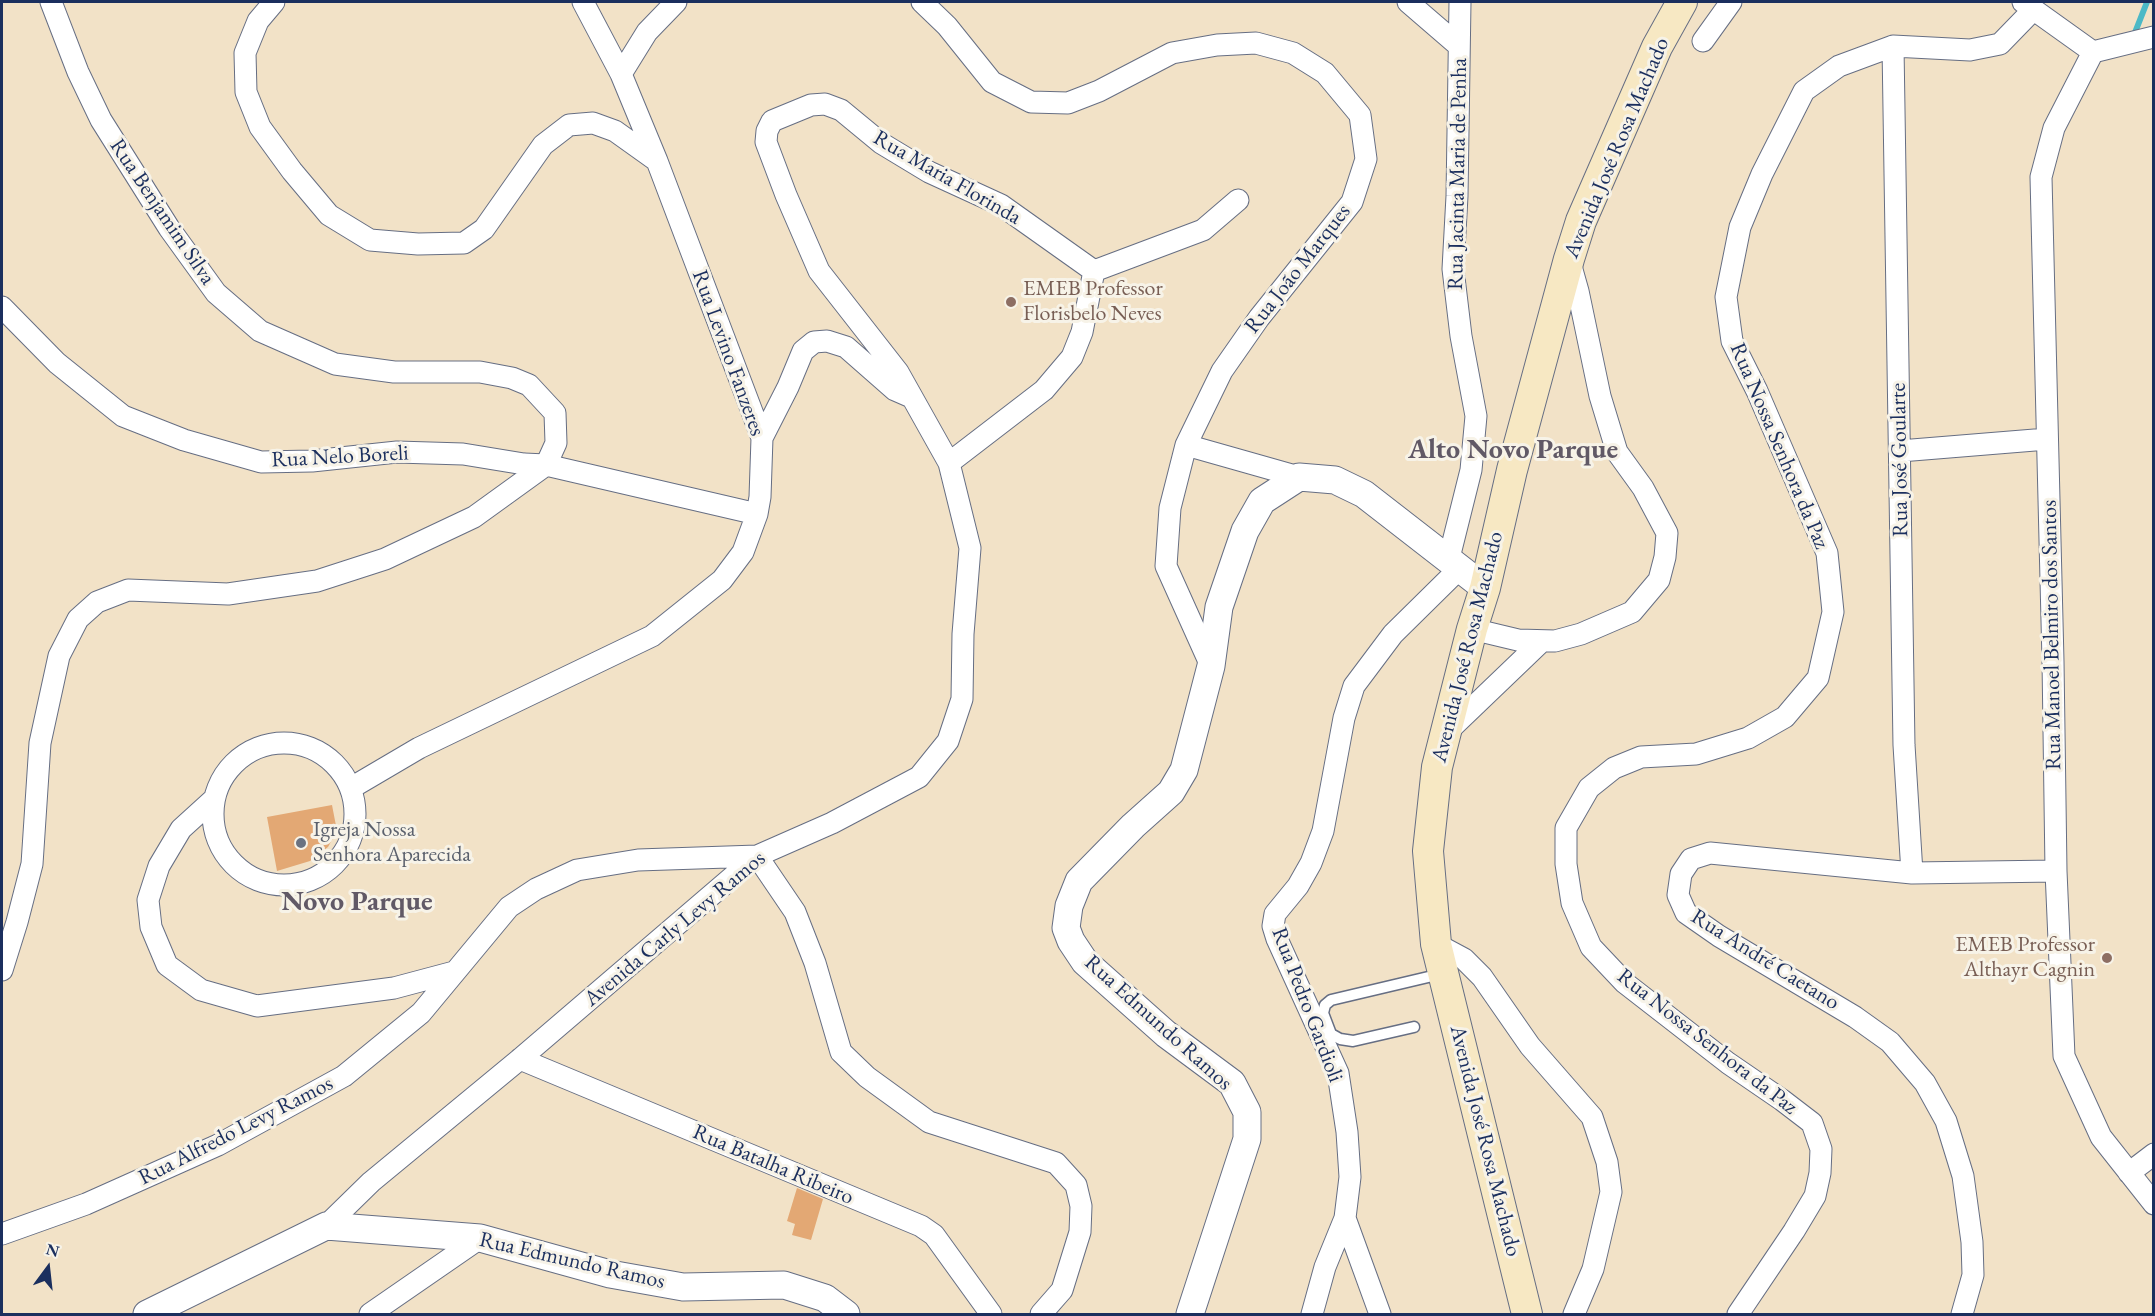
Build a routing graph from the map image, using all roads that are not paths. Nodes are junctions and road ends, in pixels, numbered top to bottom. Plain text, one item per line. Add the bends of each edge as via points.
1 (51, 2) edge
2 (274, 2) edge
3 (583, 2) edge
4 (676, 2) edge
5 (922, 2) edge
6 (1408, 2) edge
7 (1461, 2) edge
8 (1682, 2) edge
9 (1731, 2) edge
10 (2027, 6) edge
11 (2154, 37) edge
12 (1703, 41) dead end
13 (1459, 46) junction
14 (1893, 46) junction
15 (2093, 52) junction
16 (621, 74) junction
17 (657, 161) junction
18 (1239, 200) dead end
19 (1569, 259) junction
20 (1094, 271) junction
21 (2, 307) edge
22 (912, 398) junction
23 (762, 438) junction
24 (2047, 439) junction
25 (1186, 446) junction
26 (1900, 451) junction
27 (949, 463) junction
28 (546, 465) junction
29 (1299, 477) junction
30 (758, 514) junction
31 (1455, 563) junction
32 (1485, 588) junction
33 (1472, 629) junction
34 (1542, 641) junction
35 (1210, 666) junction
36 (1444, 735) junction
37 (351, 788) junction
38 (214, 799) junction
39 (757, 856) junction
40 (2056, 871) junction
41 (1912, 873) junction
42 (1436, 944) junction
43 (2, 970) edge
44 (454, 972) junction
45 (1444, 973) junction
46 (1414, 1027) dead end
47 (520, 1059) junction
48 (2154, 1154) edge
49 (2129, 1173) junction
50 (2154, 1204) edge
51 (1345, 1218) junction
52 (326, 1226) junction
53 (2, 1234) edge
54 (480, 1238) junction
55 (147, 1314) edge
56 (370, 1314) edge
57 (846, 1314) edge
58 (992, 1314) edge
59 (1041, 1314) edge
60 (1190, 1314) edge
61 (1312, 1314) edge
62 (1380, 1314) edge
63 (1527, 1314) edge
64 (1574, 1314) edge
65 (1738, 1314) edge
66 (1962, 1314) edge

1 - 28 street, Rua Benjamim Silva via 101,120 169,228 216,293 260,331 335,364 394,372 480,372 529,385 555,413 556,443
2 - 17 street via 258,21 246,53 246,92 260,127 329,214 370,240 464,243 484,229 543,145 569,125 593,123 615,131
3 - 16 street, Rua Levino Fanzeres
4 - 16 street via 646,32
5 - 25 street, Rua João Marques via 947,26 992,82 1030,102 1068,103 1172,53 1256,43 1293,53 1325,73 1360,115 1366,159 1352,202 1222,371
6 - 13 street
7 - 13 street, Rua Jacinta Maria de Penha
8 - 19 main road, Avenida José Rosa Machado via 1657,47 1581,221
9 - 12 street
10 - 14 street, Rua Nossa Senhora da Paz via 2000,44 1970,50
10 - 15 street
11 - 15 street
13 - 31 street, Rua Jacinta Maria de Penha via 1453,269 1476,416 1472,470
14 - 26 street, Rua José Goularte
14 - 65 street, Rua Nossa Senhora da Paz via 1839,66 1804,91 1740,227 1726,297 1732,341 1827,553 1833,612 1818,678 1785,717 1748,738 1696,754 1641,757 1614,768 1589,788 1566,828 1572,903 1591,947 1625,983 1812,1123 1821,1149 1815,1196
15 - 24 street, Rua Manoel Belmiro dos Santos via 2054,128 2041,177
16 - 17 street, Rua Levino Fanzeres
17 - 23 street, Rua Levino Fanzeres
18 - 20 street via 1203,230
19 - 32 main road, Avenida José Rosa Machado
19 - 34 street via 1617,452 1643,488 1667,533 1659,580 1632,612 1581,634
20 - 22 street, Rua Maria Florinda via 1001,205 929,172 880,143 841,110 825,104 811,105 772,121 766,131 766,142 819,271 897,372
20 - 27 street via 1082,332 1072,357 1044,390
21 - 28 street, Rua Nelo Boreli via 57,363 123,416 184,440 261,462 397,452 464,454
22 - 23 street via 895,390 846,347 814,342 803,351
22 - 27 street, Avenida Carly Levy Ramos
23 - 30 street, Rua Levino Fanzeres
24 - 26 street
24 - 40 street, Rua Manoel Belmiro dos Santos
25 - 29 street
25 - 35 street, Rua João Marques via 1170,508 1166,566
26 - 41 street, Rua José Goularte via 1904,745
27 - 39 street, Avenida Carly Levy Ramos via 970,548 962,699 948,741 919,777 832,823
28 - 30 street, Rua Nelo Boreli
28 - 43 street via 474,517 385,559 317,581 228,594 128,590 97,602 78,619 59,656 40,743 32,864
29 - 31 street via 1335,480 1364,494
29 - 35 street, Rua Edmundo Ramos via 1262,501 1245,531 1219,607
30 - 37 street, Rua Levino Fanzeres via 743,552 722,580 652,636 419,748
31 - 32 street
31 - 51 street, Rua Pedro Gardioli via 1354,686 1344,718 1323,831 1298,886 1275,914 1277,939 1338,1072 1350,1177
32 - 33 main road, Avenida José Rosa Machado
33 - 34 street via 1518,640
33 - 36 main road, Avenida José Rosa Machado
34 - 36 street
35 - 60 street, Rua Edmundo Ramos via 1184,770 1171,792 1079,881 1066,928 1085,962 1166,1034 1232,1083 1247,1112 1247,1139
36 - 42 main road, Avenida José Rosa Machado via 1428,850
37 - 38 street via 339,768 320,752 298,743 275,743 252,749 232,763 219,782
37 - 38 street via 356,811 353,835 342,856 326,872 304,883 281,886 258,881 237,869 222,851 213,829
38 - 44 street via 181,829 159,866 148,900 151,927 167,965 201,990 257,1006 394,988
39 - 44 street, Rua Alfredo Levy Ramos via 638,860 577,870 509,907
39 - 47 street, Avenida Carly Levy Ramos
39 - 59 street via 795,912 815,963 841,1052 867,1077 930,1122 1056,1163 1076,1185 1081,1206 1080,1232 1062,1290
40 - 41 street, Rua André Caetano
40 - 49 street, Rua Manoel Belmiro dos Santos via 2064,1056 2101,1137
41 - 66 street, Rua André Caetano via 1710,853 1691,859 1681,874 1678,895 1686,913 1694,919 1856,1017 1890,1042 1924,1083 1946,1121 1963,1176 1973,1275
42 - 45 main road, Avenida José Rosa Machado
42 - 64 street via 1464,959 1482,977 1530,1046 1592,1117 1607,1162 1611,1192 1593,1269
44 - 53 street, Rua Alfredo Levy Ramos via 421,1013 344,1076 218,1145 86,1204
45 - 46 lane via 1331,1000 1323,1012 1331,1034 1340,1039 1353,1041
45 - 63 main road, Avenida José Rosa Machado
47 - 52 street, Avenida Carly Levy Ramos via 371,1182
47 - 58 street, Rua Batalha Ribeiro via 921,1226 934,1235
48 - 49 street
49 - 50 street, Rua Manoel Belmiro dos Santos
51 - 61 street, Rua Pedro Gardioli
51 - 62 street
52 - 54 street, Rua Edmundo Ramos
52 - 55 street, Avenida Carly Levy Ramos
54 - 56 street
54 - 57 street, Rua Edmundo Ramos via 610,1274 683,1287 784,1285 825,1298

